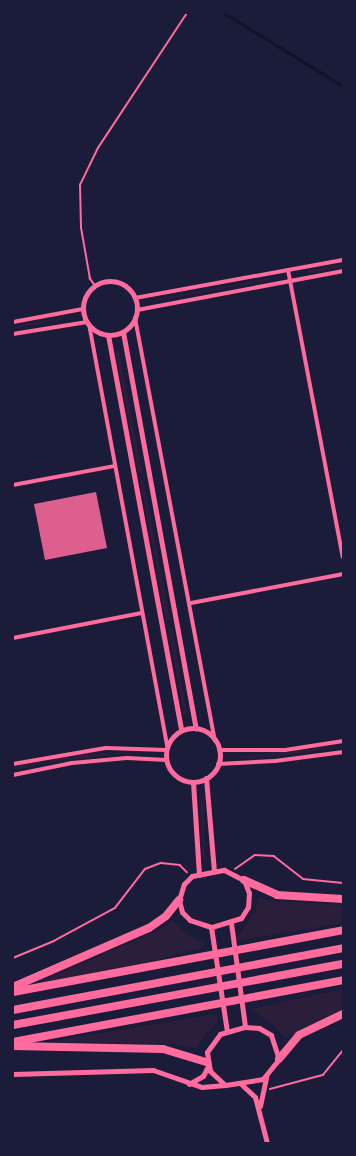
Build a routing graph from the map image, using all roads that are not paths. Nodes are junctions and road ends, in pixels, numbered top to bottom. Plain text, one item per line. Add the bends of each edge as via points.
1 (343, 260) edge
2 (288, 270) junction
3 (343, 271) edge
4 (290, 281) junction
5 (135, 298) junction
6 (83, 309) junction
7 (137, 310) junction
8 (136, 318) junction
9 (13, 322) edge
10 (88, 323) junction
11 (123, 332) junction
12 (13, 334) edge
13 (108, 335) junction
14 (115, 466) junction
15 (13, 485) edge
16 (343, 557) edge
17 (343, 574) edge
18 (191, 603) junction
19 (142, 613) junction
20 (13, 638) edge
21 (196, 728) junction
22 (182, 730) junction
23 (215, 740) junction
24 (343, 741) edge
25 (167, 748) junction
26 (219, 750) junction
27 (343, 752) edge
28 (167, 760) junction
29 (13, 764) edge
30 (218, 764) junction
31 (13, 775) edge
32 (206, 778) junction
33 (193, 782) junction
34 (214, 871) junction
35 (199, 875) junction
36 (244, 880) junction
37 (343, 899) edge
38 (179, 900) junction
39 (231, 923) junction
40 (211, 927) junction
41 (343, 930) edge
42 (343, 948) edge
43 (343, 964) edge
44 (343, 980) edge
45 (13, 987) edge
46 (13, 992) edge
47 (13, 1010) edge
48 (343, 1014) edge
49 (13, 1025) edge
50 (245, 1027) junction
51 (227, 1031) junction
52 (13, 1042) edge
53 (13, 1046) edge
54 (279, 1059) junction
55 (207, 1064) junction
56 (13, 1074) edge
57 (266, 1078) junction
58 (189, 1084) junction
59 (241, 1084) junction
60 (225, 1085) junction
61 (259, 1107) junction
62 (267, 1143) edge

1 - 2 street
2 - 4 street
2 - 5 street
3 - 4 street
4 - 7 street
4 - 16 street
5 - 6 street via 118,282 95,286 86,296
5 - 7 street
6 - 9 street
6 - 10 street
7 - 8 street
8 - 11 street
8 - 18 street
10 - 12 street
10 - 13 street
10 - 14 street
11 - 13 street
11 - 21 street
13 - 22 street
14 - 15 street
14 - 19 street
17 - 18 street
18 - 23 street
19 - 20 street
19 - 25 street
21 - 22 street
21 - 23 street
22 - 25 street
23 - 26 street
24 - 26 street via 285,750
25 - 28 street
25 - 29 street via 106,748
26 - 30 street
27 - 30 street via 274,761
28 - 31 street via 127,758 72,763
28 - 33 street via 178,777
30 - 32 street
32 - 33 street
32 - 34 street
33 - 35 street
34 - 35 street
34 - 36 street via 233,872
35 - 38 street via 192,876 184,884
36 - 37 highway via 277,895
36 - 39 street via 248,907 241,918
38 - 40 street via 182,912 190,920
38 - 45 highway via 166,916 149,928
39 - 40 street
39 - 50 street
40 - 51 street
41 - 46 highway
42 - 47 highway
43 - 49 highway
44 - 52 highway
48 - 54 highway via 299,1035
50 - 51 street
50 - 54 street via 259,1028 271,1035
51 - 55 street via 210,1044
53 - 55 highway via 162,1049
54 - 57 street
55 - 58 street via 203,1076
55 - 60 street via 215,1079
56 - 58 street via 153,1070
57 - 59 street
57 - 61 street
58 - 60 street via 214,1088
59 - 60 street
59 - 61 street via 255,1097
61 - 62 street

